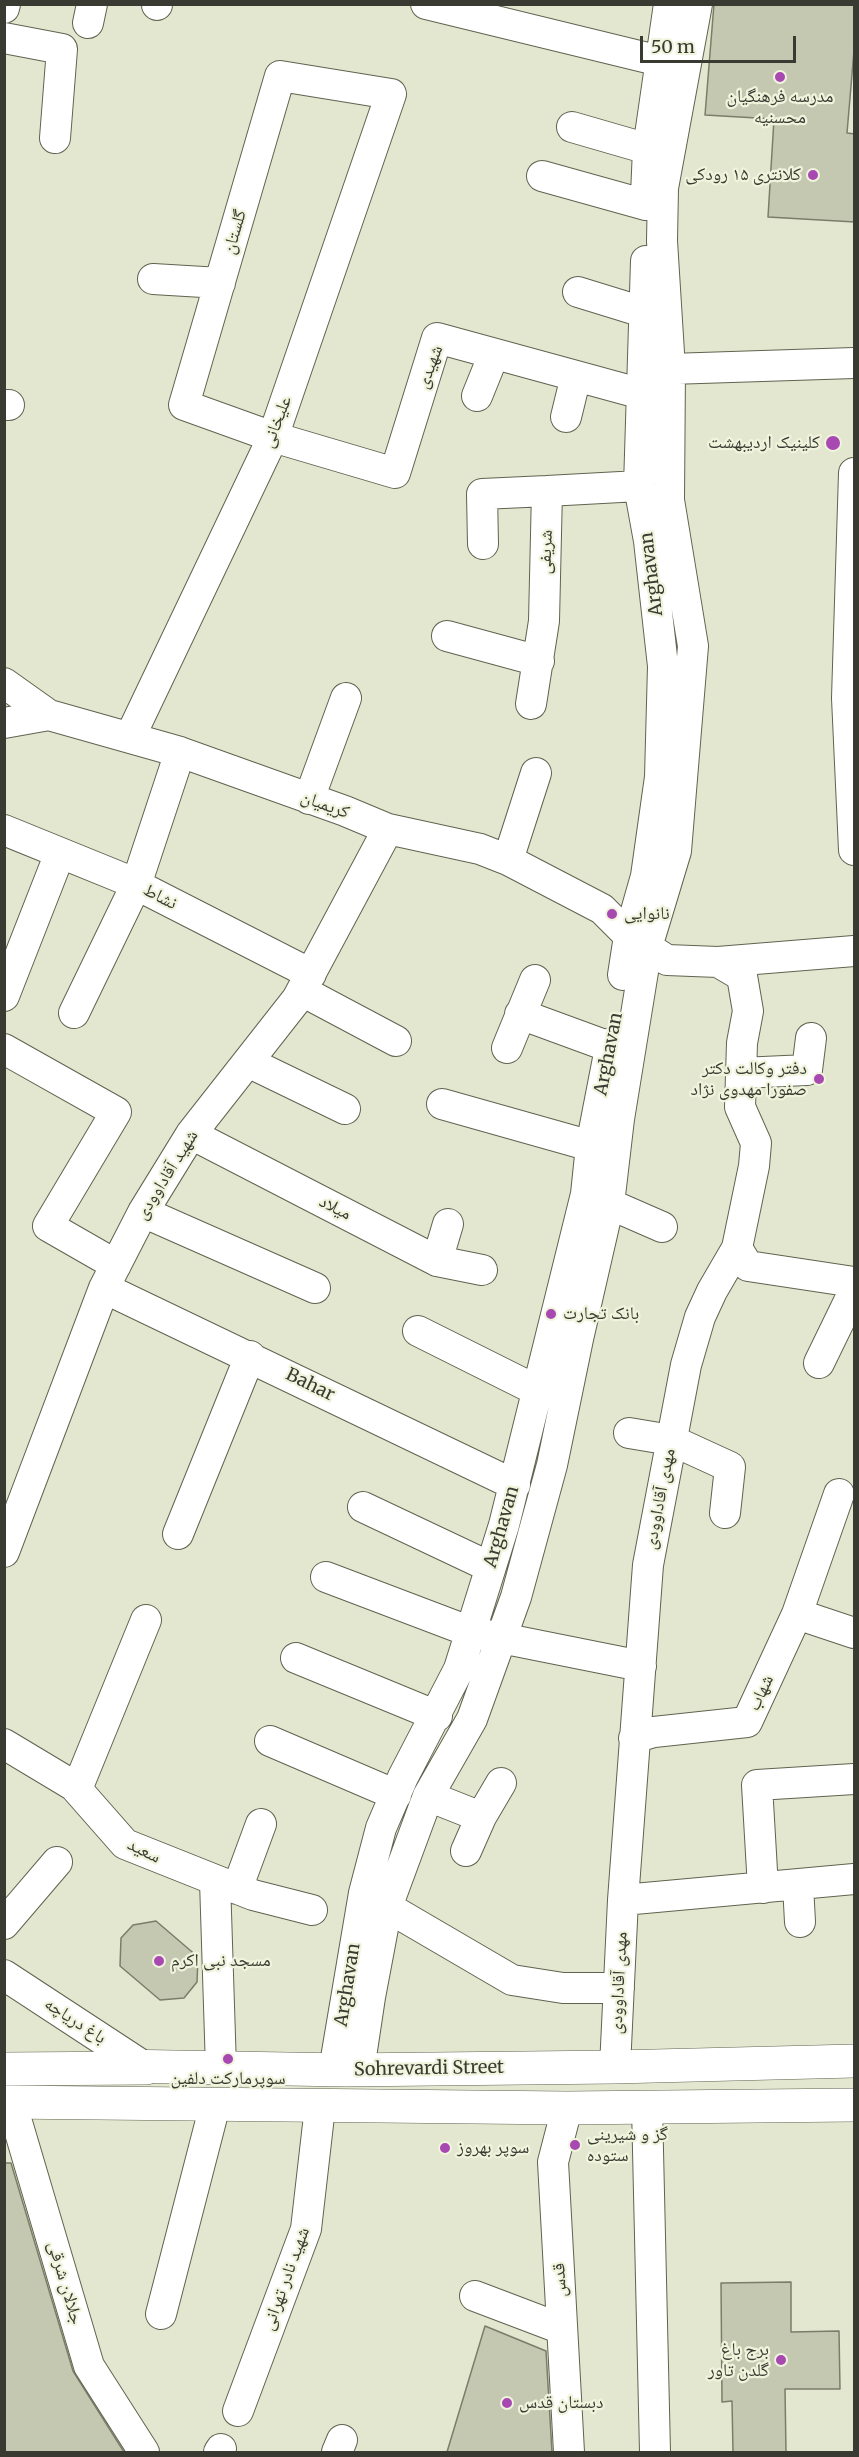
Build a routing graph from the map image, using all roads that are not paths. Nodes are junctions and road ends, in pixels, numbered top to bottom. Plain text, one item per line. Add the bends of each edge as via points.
1 (426, 4) edge
2 (669, 4) edge
3 (697, 4) edge
4 (4, 38) edge
5 (660, 61) junction
6 (392, 94) joint
7 (572, 127) dead end
8 (55, 138) dead end
9 (648, 149) junction
10 (542, 176) dead end
11 (646, 205) junction
12 (153, 279) dead end
13 (220, 283) junction
14 (578, 292) dead end
15 (643, 312) junction
16 (494, 354) junction
17 (855, 363) edge
18 (670, 369) junction
19 (576, 376) junction
20 (642, 394) junction
21 (477, 396) dead end
22 (566, 417) dead end
23 (273, 437) junction
24 (855, 473) edge
25 (639, 486) junction
26 (547, 491) junction
27 (483, 544) dead end
28 (689, 623) junction
29 (659, 629) junction
30 (447, 636) dead end
31 (539, 661) junction
32 (4, 683) edge
33 (346, 698) dead end
34 (531, 704) dead end
35 (49, 715) junction
36 (4, 723) edge
37 (130, 737) junction
38 (180, 752) junction
39 (536, 773) dead end
40 (309, 799) junction
41 (388, 829) junction
42 (4, 830) edge
43 (855, 850) edge
44 (60, 853) junction
45 (508, 860) junction
46 (136, 885) junction
47 (638, 942) junction
48 (855, 951) edge
49 (718, 962) junction
50 (535, 980) dead end
51 (306, 983) junction
52 (4, 996) edge
53 (74, 1013) dead end
54 (520, 1014) junction
55 (811, 1038) dead end
56 (396, 1041) dead end
57 (610, 1047) junction
58 (507, 1048) dead end
59 (4, 1049) edge
60 (248, 1062) junction
61 (741, 1073) junction
62 (442, 1104) dead end
63 (345, 1109) dead end
64 (608, 1116) junction
65 (191, 1134) junction
66 (591, 1146) junction
67 (597, 1199) junction
68 (143, 1212) junction
69 (448, 1224) dead end
70 (662, 1227) dead end
71 (737, 1248) junction
72 (437, 1262) junction
73 (482, 1270) dead end
74 (110, 1276) junction
75 (855, 1282) edge
76 (315, 1288) dead end
77 (855, 1292) edge
78 (418, 1331) dead end
79 (250, 1356) junction
80 (819, 1363) dead end
81 (538, 1391) junction
82 (629, 1433) dead end
83 (671, 1440) junction
84 (515, 1485) junction
85 (839, 1494) dead end
86 (13, 1504) edge
87 (363, 1507) dead end
88 (725, 1513) dead end
89 (178, 1534) dead end
90 (4, 1552) edge
91 (490, 1567) junction
92 (326, 1577) dead end
93 (797, 1614) junction
94 (146, 1620) dead end
95 (471, 1632) junction
96 (855, 1633) edge
97 (500, 1638) junction
98 (296, 1658) dead end
99 (641, 1666) junction
100 (437, 1716) junction
101 (634, 1738) junction
102 (270, 1742) dead end
103 (4, 1744) edge
104 (855, 1779) edge
105 (501, 1783) dead end
106 (77, 1789) junction
107 (396, 1795) junction
108 (428, 1796) junction
109 (481, 1817) junction
110 (261, 1824) dead end
111 (466, 1851) dead end
112 (57, 1862) dead end
113 (855, 1879) edge
114 (226, 1885) junction
115 (798, 1885) junction
116 (763, 1888) junction
117 (623, 1900) junction
118 (387, 1907) junction
119 (312, 1910) dead end
120 (800, 1923) dead end
121 (4, 1924) edge
122 (4, 1975) edge
123 (619, 1988) junction
124 (4, 2059) edge
125 (855, 2061) edge
126 (615, 2067) junction
127 (146, 2068) junction
128 (221, 2068) junction
129 (4, 2069) edge
130 (347, 2070) junction
131 (8, 2102) edge
132 (215, 2105) junction
133 (855, 2105) edge
134 (320, 2107) junction
135 (567, 2108) junction
136 (647, 2108) junction
137 (475, 2296) dead end
138 (161, 2314) dead end
139 (562, 2329) junction
140 (238, 2412) dead end
141 (144, 2452) edge
142 (569, 2452) edge
143 (655, 2452) edge

1 - 5 street
2 - 5 street, Arghavan
3 - 18 street, Arghavan via 663,188
4 - 8 street via 62,49
5 - 9 street, Arghavan
6 - 13 street, گلستان via 280,76
6 - 23 street, علیخانی
7 - 9 street
9 - 11 street, Arghavan
10 - 11 street
11 - 15 street, Arghavan
12 - 13 street
13 - 23 street, گلستان via 184,405
14 - 15 street
15 - 20 street, Arghavan
16 - 19 street, شهیدی
16 - 21 street
16 - 23 street, شهیدی via 437,338 395,473
17 - 18 street
18 - 28 street, Arghavan via 669,500
19 - 20 street, شهیدی
19 - 22 street
20 - 25 street, Arghavan
23 - 37 street, علیخانی
24 - 43 street via 847,698
25 - 26 street
25 - 29 street, Arghavan
26 - 27 street via 482,494
26 - 31 street, شریفی via 544,621
28 - 29 street
28 - 47 street, Arghavan via 693,646 676,850
29 - 47 street, Arghavan via 663,666 660,777
30 - 31 street
31 - 34 street, شریفی
32 - 35 street
33 - 40 street
35 - 36 street, کریمیان
35 - 37 street, کریمیان
37 - 38 street, کریمیان
38 - 40 street, کریمیان
38 - 46 street
39 - 45 street
40 - 41 street, کریمیان
41 - 45 street, کریمیان via 480,849
41 - 51 street, شهید آقاداوودی
42 - 44 street, نشاط
44 - 46 street, نشاط
44 - 52 street
45 - 47 street, کریمیان via 603,909
46 - 51 street, نشاط
46 - 53 street
47 - 49 street, کریمیان via 667,960
47 - 57 street, Arghavan
47 - 64 street, Arghavan
48 - 49 street, کریمیان
49 - 61 street, مهدی آقاداوودی via 742,976 747,1011
50 - 54 street
51 - 56 street, نشاط
51 - 60 street, شهید آقاداوودی
54 - 57 street
54 - 58 street
55 - 61 street via 807,1070
57 - 64 street, Arghavan
59 - 74 street, Bahar via 116,1112 48,1226
60 - 63 street
60 - 65 street, شهید آقاداوودی
61 - 71 street, مهدی آقاداوودی via 740,1107 756,1143
62 - 66 street
64 - 66 street, Arghavan
64 - 67 street, Arghavan
65 - 68 street, شهید آقاداوودی
65 - 72 street, میلاد
66 - 67 street, Arghavan
67 - 70 street
67 - 81 street, Arghavan
67 - 97 street, Arghavan via 578,1339 552,1465 516,1597
68 - 74 street, شهید آقاداوودی
68 - 76 street
69 - 72 street
71 - 75 street via 748,1266
71 - 83 street, مهدی آقاداوودی via 700,1317
72 - 73 street, میلاد
74 - 79 street, Bahar
74 - 86 street, شهید آقاداوودی
77 - 80 street
78 - 81 street
79 - 84 street, Bahar
79 - 89 street
81 - 84 street, Arghavan
82 - 83 street
83 - 88 street via 730,1467
83 - 99 street, مهدی آقاداوودی via 648,1565
84 - 91 street, Arghavan
85 - 93 street
86 - 90 street, شهید آقاداوودی
87 - 91 street
91 - 95 street, Arghavan
92 - 95 street
93 - 96 street
93 - 101 street, شهاب via 747,1722 654,1732
94 - 106 street
95 - 97 street
95 - 100 street, Arghavan
97 - 99 street
97 - 108 street, Arghavan via 472,1719
98 - 100 street
99 - 101 street, مهدی آقاداوودی
100 - 107 street, Arghavan
101 - 117 street, مهدی آقاداوودی
102 - 107 street
103 - 106 street, سعید
104 - 116 street via 757,1785
105 - 109 street
106 - 114 street, سعید via 125,1844
107 - 130 street, Arghavan via 381,1828 364,1893
108 - 109 street
108 - 118 street, Arghavan
109 - 111 street
110 - 114 street
112 - 121 street
113 - 115 street
114 - 119 street, سعید
114 - 128 street
115 - 116 street
115 - 120 street
116 - 117 street
117 - 123 street, مهدی آقاداوودی
118 - 123 street via 512,1980 563,1988
118 - 130 street, Arghavan via 369,1997
122 - 127 street, باغ دریاچه
123 - 126 street, مهدی آقاداوودی
124 - 127 main road, Sohrevardi Street
125 - 126 main road, Sohrevardi Street
126 - 130 main road, Sohrevardi Street
127 - 128 main road, Sohrevardi Street
127 - 129 main road
128 - 130 main road, Sohrevardi Street
131 - 132 main road, Sohrevardi Street
131 - 141 street, جلالان شرقی via 89,2366
132 - 134 main road, Sohrevardi Street
132 - 138 street
133 - 136 main road, Sohrevardi Street
134 - 135 main road, Sohrevardi Street
134 - 140 street, شهید نادر تهرانی via 306,2229
135 - 136 main road, Sohrevardi Street
135 - 139 street, قدس via 553,2162
136 - 143 street
137 - 139 street
139 - 142 street, قدس

